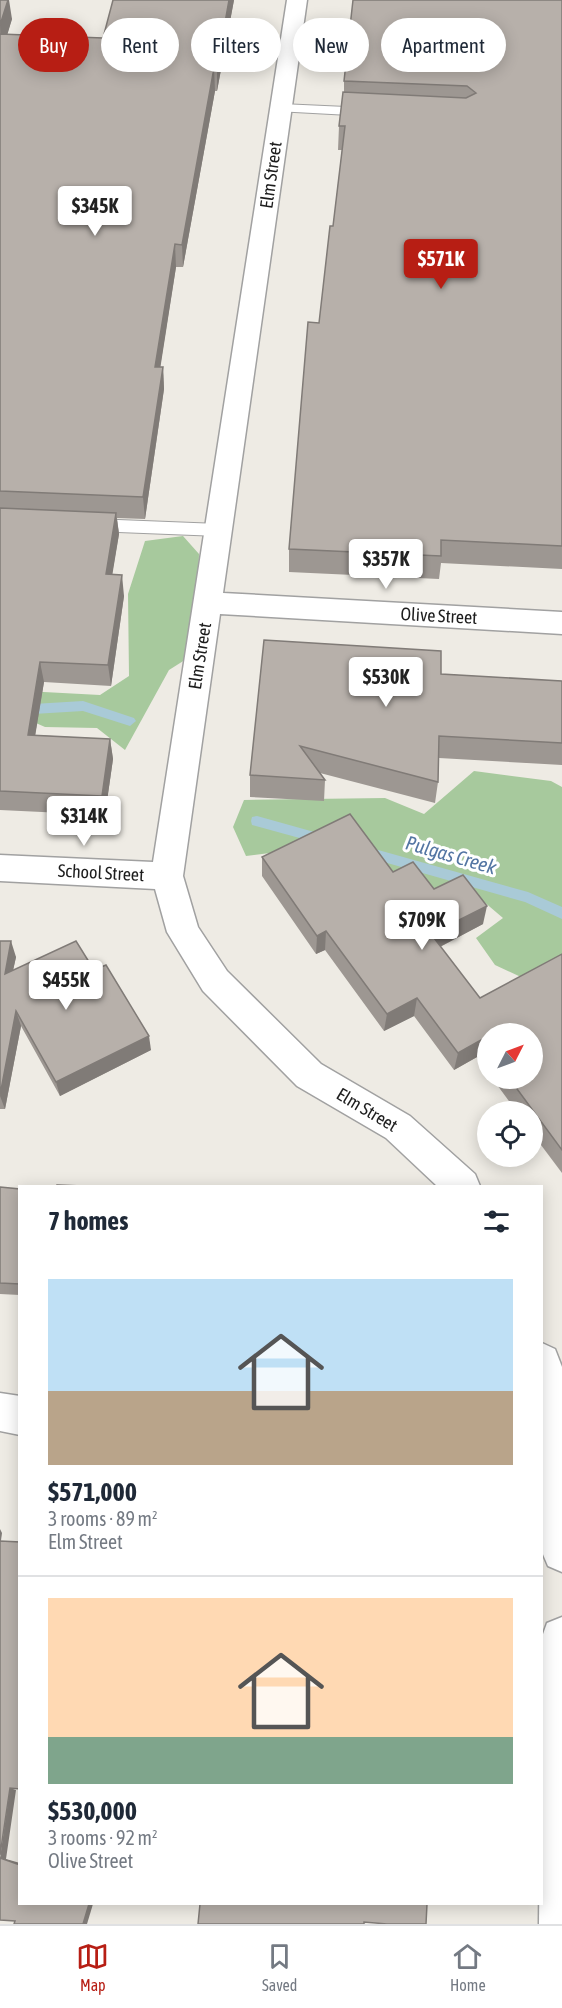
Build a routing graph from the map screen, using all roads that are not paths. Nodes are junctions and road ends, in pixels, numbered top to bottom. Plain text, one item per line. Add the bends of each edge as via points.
1 (297, 0) edge
2 (281, 108) junction
3 (384, 112) edge
4 (81, 525) edge
5 (219, 530) junction
6 (208, 603) junction
7 (562, 623) edge
8 (0, 868) edge
9 (167, 876) junction
10 (461, 1185) edge
11 (543, 1367) edge
12 (0, 1412) edge
13 (18, 1416) edge
14 (543, 1547) edge
15 (562, 1553) edge
16 (562, 1638) edge
17 (562, 1924) edge

1 - 2 street, Elm Street
2 - 3 lane
2 - 5 street, Elm Street
4 - 5 lane
5 - 6 street, Elm Street
6 - 7 street, Olive Street
6 - 9 street, Elm Street
8 - 9 street, School Street
9 - 10 street, Elm Street via 183,932 214,981 309,1075 398,1127
11 - 15 street via 554,1425
12 - 13 street
14 - 15 street
16 - 17 street

